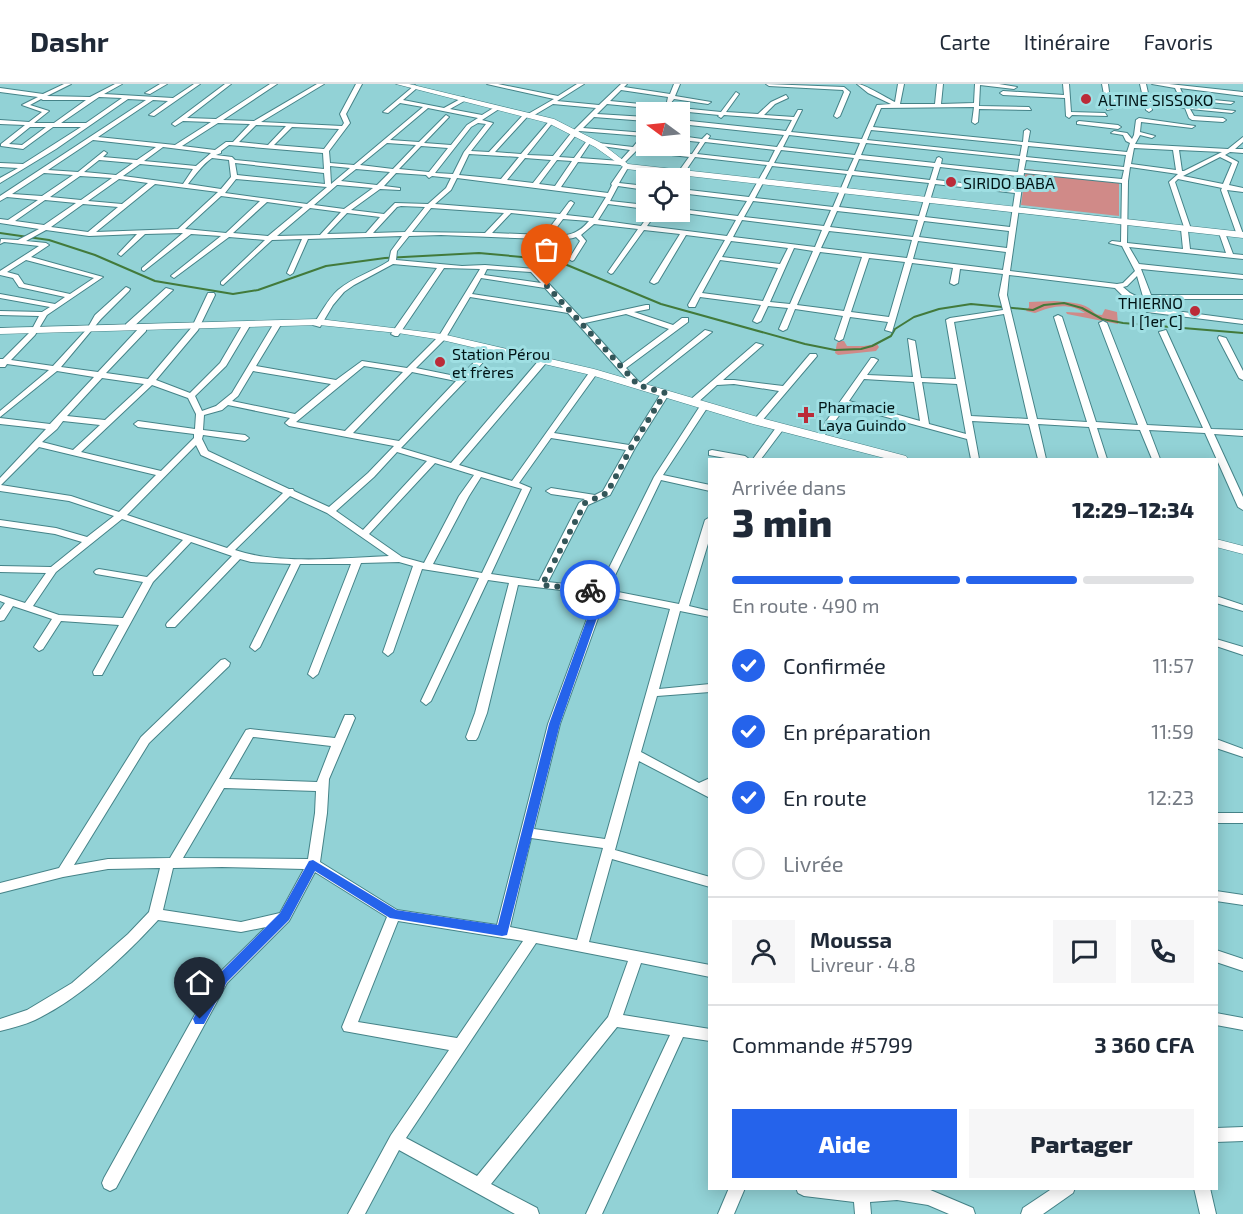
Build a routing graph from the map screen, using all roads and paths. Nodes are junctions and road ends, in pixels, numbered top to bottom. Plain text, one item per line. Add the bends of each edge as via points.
1 (68, 84) edge
2 (118, 84) edge
3 (164, 84) edge
4 (197, 84) edge
5 (228, 84) edge
6 (274, 84) edge
7 (321, 84) edge
8 (358, 84) edge
9 (400, 84) edge
10 (490, 84) edge
11 (579, 84) edge
12 (677, 84) edge
13 (769, 84) edge
14 (793, 84) edge
15 (860, 84) edge
16 (901, 84) edge
17 (940, 84) edge
18 (980, 84) edge
19 (1066, 84) edge
20 (1105, 84) edge
21 (1143, 84) edge
22 (1155, 84) edge
23 (833, 85) edge
24 (412, 86) edge
25 (622, 86) edge
26 (1177, 87) junction
27 (23, 88) dead end
28 (0, 90) edge
29 (1201, 91) junction
30 (13, 92) junction
31 (1004, 93) dead end
32 (736, 94) dead end
33 (1026, 94) junction
34 (1243, 94) edge
35 (150, 96) junction
36 (672, 96) junction
37 (0, 97) edge
38 (43, 97) junction
39 (94, 97) junction
40 (1067, 97) junction
41 (127, 98) junction
42 (559, 98) junction
43 (1182, 98) junction
44 (464, 99) junction
45 (173, 100) junction
46 (1108, 100) junction
47 (1203, 100) junction
48 (399, 101) junction
49 (553, 102) junction
50 (669, 102) edge
51 (708, 102) dead end
52 (1231, 102) dead end
53 (602, 104) junction
54 (1148, 104) junction
55 (897, 105) junction
56 (938, 105) junction
57 (976, 106) junction
58 (426, 107) junction
59 (636, 107) edge
60 (497, 108) junction
61 (1109, 108) dead end
62 (1187, 108) junction
63 (1029, 110) junction
64 (1204, 110) junction
65 (690, 111) edge
66 (801, 111) dead end
67 (1232, 111) dead end
68 (386, 112) dead end
69 (723, 112) junction
70 (445, 114) junction
71 (152, 115) dead end
72 (527, 115) junction
73 (593, 115) junction
74 (1105, 115) dead end
75 (760, 116) junction
76 (837, 116) dead end
77 (1029, 117) dead end
78 (636, 118) edge
79 (1118, 118) dead end
80 (183, 119) junction
81 (479, 119) junction
82 (796, 119) junction
83 (1223, 120) dead end
84 (218, 121) junction
85 (551, 121) junction
86 (1151, 121) junction
87 (0, 122) edge
88 (975, 122) dead end
89 (255, 123) junction
90 (690, 123) edge
91 (1079, 123) dead end
92 (30, 124) junction
93 (175, 124) dead end
94 (1176, 124) junction
95 (53, 125) junction
96 (87, 125) junction
97 (291, 125) junction
98 (715, 125) junction
99 (111, 126) junction
100 (1192, 126) dead end
101 (344, 128) junction
102 (869, 128) junction
103 (576, 131) junction
104 (1027, 131) dead end
105 (1114, 132) junction
106 (788, 133) junction
107 (1138, 133) junction
108 (1168, 133) dead end
109 (636, 134) edge
110 (946, 136) junction
111 (1152, 136) dead end
112 (93, 138) junction
113 (1243, 138) edge
114 (690, 139) edge
115 (589, 140) junction
116 (704, 140) junction
117 (385, 141) junction
118 (864, 141) junction
119 (235, 142) junction
120 (1025, 143) junction
121 (419, 144) junction
122 (1132, 144) junction
123 (5, 145) edge
124 (598, 145) junction
125 (161, 146) junction
126 (270, 146) junction
127 (177, 147) junction
128 (452, 147) junction
129 (636, 147) edge
130 (780, 147) junction
131 (292, 148) junction
132 (634, 149) junction
133 (942, 149) junction
134 (1176, 149) junction
135 (1230, 150) junction
136 (326, 151) junction
137 (1243, 151) edge
138 (219, 152) junction
139 (467, 152) junction
140 (0, 153) edge
141 (285, 154) dead end
142 (490, 154) junction
143 (1130, 154) junction
144 (1220, 155) junction
145 (212, 156) junction
146 (523, 156) junction
147 (693, 156) junction
148 (858, 156) junction
149 (553, 158) junction
150 (1023, 158) junction
151 (279, 159) dead end
152 (578, 160) junction
153 (141, 161) junction
154 (232, 161) junction
155 (771, 164) junction
156 (0, 165) edge
157 (272, 165) junction
158 (624, 165) junction
159 (938, 165) junction
160 (25, 166) junction
161 (354, 166) junction
162 (327, 167) junction
163 (1127, 167) junction
164 (199, 168) junction
165 (639, 168) edge
166 (685, 168) edge
167 (42, 171) junction
168 (395, 171) junction
169 (850, 173) junction
170 (1021, 173) junction
171 (79, 174) junction
172 (1180, 174) junction
173 (429, 176) junction
174 (119, 177) junction
175 (234, 177) junction
176 (455, 177) junction
177 (690, 177) edge
178 (256, 179) junction
179 (0, 181) edge
180 (154, 181) junction
181 (503, 181) junction
182 (761, 181) junction
183 (1125, 181) junction
184 (933, 182) junction
185 (614, 184) junction
186 (334, 185) junction
187 (534, 185) junction
188 (184, 186) junction
189 (379, 187) junction
190 (636, 187) edge
191 (1225, 187) junction
192 (557, 188) junction
193 (398, 189) dead end
194 (843, 190) junction
195 (1243, 190) edge
196 (1018, 191) junction
197 (690, 192) edge
198 (222, 193) junction
199 (3, 197) edge
200 (44, 198) junction
201 (607, 199) junction
202 (265, 200) junction
203 (751, 200) junction
204 (928, 200) junction
205 (83, 202) junction
206 (571, 203) dead end
207 (636, 205) edge
208 (124, 206) junction
209 (311, 206) junction
210 (429, 206) junction
211 (835, 209) junction
212 (1015, 210) junction
213 (345, 211) junction
214 (509, 211) junction
215 (690, 212) edge
216 (385, 216) junction
217 (561, 216) junction
218 (740, 218) junction
219 (922, 219) junction
220 (0, 221) edge
221 (595, 221) junction
222 (647, 222) edge
223 (1125, 222) junction
224 (8, 223) junction
225 (41, 228) junction
226 (643, 228) junction
227 (826, 229) junction
228 (1012, 229) junction
229 (1186, 229) junction
230 (180, 231) junction
231 (143, 232) junction
232 (189, 232) junction
233 (684, 233) junction
234 (1222, 233) junction
235 (89, 234) junction
236 (407, 234) junction
237 (227, 235) junction
238 (368, 235) junction
239 (1242, 235) edge
240 (486, 236) junction
241 (578, 236) junction
242 (306, 237) junction
243 (321, 237) junction
244 (270, 238) junction
245 (729, 238) junction
246 (545, 239) junction
247 (916, 239) junction
248 (20, 241) junction
249 (0, 242) edge
250 (1112, 243) dead end
251 (1124, 244) junction
252 (792, 246) junction
253 (818, 249) junction
254 (1009, 250) junction
255 (1187, 251) junction
256 (121, 254) dead end
257 (866, 255) junction
258 (1230, 256) junction
259 (1243, 257) edge
260 (25, 258) junction
261 (717, 258) junction
262 (572, 260) dead end
263 (910, 261) junction
264 (392, 262) junction
265 (442, 266) junction
266 (782, 266) junction
267 (957, 266) junction
268 (484, 267) junction
269 (144, 269) dead end
270 (1138, 269) junction
271 (611, 272) dead end
272 (1, 273) edge
273 (290, 273) dead end
274 (1006, 273) junction
275 (174, 276) dead end
276 (479, 276) junction
277 (1243, 277) edge
278 (654, 282) dead end
279 (223, 283) dead end
280 (954, 283) dead end
281 (547, 286) junction
282 (1118, 286) junction
283 (126, 289) dead end
284 (168, 290) dead end
285 (698, 294) junction
286 (211, 295) dead end
287 (468, 295) junction
288 (0, 296) edge
289 (70, 296) junction
290 (1243, 297) edge
291 (1148, 300) junction
292 (766, 303) junction
293 (692, 304) dead end
294 (56, 306) junction
295 (645, 307) dead end
296 (793, 307) junction
297 (569, 311) junction
298 (624, 311) junction
299 (1006, 312) junction
300 (0, 313) edge
301 (848, 314) junction
302 (44, 315) junction
303 (1058, 317) dead end
304 (685, 320) dead end
305 (892, 320) junction
306 (757, 321) dead end
307 (579, 322) junction
308 (1243, 322) edge
309 (1103, 323) dead end
310 (278, 324) junction
311 (318, 324) junction
312 (246, 325) junction
313 (129, 326) junction
314 (196, 326) junction
315 (674, 328) junction
316 (143, 329) junction
317 (783, 329) dead end
318 (89, 330) junction
319 (890, 330) dead end
320 (0, 332) edge
321 (33, 332) junction
322 (396, 332) junction
323 (708, 332) dead end
324 (1163, 332) dead end
325 (1222, 338) dead end
326 (839, 339) dead end
327 (439, 340) junction
328 (911, 341) dead end
329 (759, 345) dead end
330 (488, 354) junction
331 (813, 356) dead end
332 (874, 360) dead end
333 (541, 363) junction
334 (2, 364) edge
335 (252, 368) junction
336 (622, 368) junction
337 (55, 369) junction
338 (409, 370) junction
339 (592, 374) junction
340 (101, 375) junction
341 (863, 377) junction
342 (1243, 378) edge
343 (462, 380) junction
344 (918, 380) junction
345 (150, 382) junction
346 (961, 382) junction
347 (337, 383) junction
348 (715, 383) junction
349 (639, 386) junction
350 (785, 389) junction
351 (665, 393) junction
352 (191, 396) junction
353 (227, 402) junction
354 (693, 402) junction
355 (845, 403) junction
356 (705, 405) junction
357 (201, 414) junction
358 (1, 416) edge
359 (297, 417) junction
360 (62, 418) junction
361 (968, 418) junction
362 (757, 421) junction
363 (1033, 422) junction
364 (107, 423) junction
365 (138, 424) dead end
366 (925, 425) junction
367 (1093, 425) junction
368 (54, 427) junction
369 (781, 427) junction
370 (1144, 428) junction
371 (1208, 431) junction
372 (1243, 433) edge
373 (347, 434) junction
374 (198, 435) junction
375 (549, 435) junction
376 (819, 437) junction
377 (245, 438) dead end
378 (972, 438) junction
379 (39, 444) junction
380 (397, 446) junction
381 (631, 448) junction
382 (75, 453) junction
383 (712, 453) dead end
384 (740, 458) edge
385 (758, 458) edge
386 (898, 458) edge
387 (975, 458) edge
388 (1042, 458) edge
389 (1103, 458) edge
390 (1156, 458) edge
391 (433, 460) junction
392 (453, 466) junction
393 (162, 474) junction
394 (479, 474) junction
395 (658, 477) junction
396 (514, 484) junction
397 (0, 486) edge
398 (708, 488) edge
399 (290, 491) junction
400 (551, 491) dead end
401 (596, 498) junction
402 (1243, 507) edge
403 (330, 511) junction
404 (120, 516) junction
405 (0, 523) edge
406 (708, 526) edge
407 (364, 534) junction
408 (190, 538) junction
409 (89, 540) junction
410 (1218, 544) edge
411 (1243, 550) edge
412 (232, 554) junction
413 (400, 559) junction
414 (297, 561) junction
415 (357, 561) junction
416 (422, 565) junction
417 (0, 569) edge
418 (53, 570) junction
419 (99, 572) dead end
420 (485, 576) junction
421 (149, 580) junction
422 (514, 581) junction
423 (542, 585) junction
424 (602, 592) junction
425 (0, 598) edge
426 (1218, 600) edge
427 (11, 602) junction
428 (27, 608) junction
429 (679, 608) junction
430 (1243, 608) edge
431 (708, 615) edge
432 (0, 618) edge
433 (58, 618) junction
434 (126, 622) junction
435 (171, 625) dead end
436 (1218, 643) edge
437 (39, 647) dead end
438 (255, 647) dead end
439 (1243, 651) edge
440 (388, 652) dead end
441 (225, 663) dead end
442 (99, 672) dead end
443 (313, 674) dead end
444 (708, 688) edge
445 (652, 693) junction
446 (426, 701) dead end
447 (349, 718) dead end
448 (472, 737) dead end
449 (338, 743) junction
450 (1218, 744) edge
451 (1243, 753) edge
452 (635, 754) junction
453 (221, 783) junction
454 (323, 787) junction
455 (706, 788) edge
456 (1218, 818) edge
457 (1243, 818) edge
458 (527, 833) junction
459 (609, 848) junction
460 (171, 862) junction
461 (313, 864) junction
462 (63, 872) junction
463 (708, 881) edge
464 (0, 888) edge
465 (1218, 896) edge
466 (1243, 900) edge
467 (154, 914) junction
468 (394, 915) junction
469 (284, 917) junction
470 (502, 931) junction
471 (533, 937) junction
472 (582, 945) junction
473 (637, 956) junction
474 (1218, 957) edge
475 (1243, 965) edge
476 (708, 971) edge
477 (1218, 1019) edge
478 (614, 1020) junction
479 (1243, 1024) edge
480 (0, 1025) edge
481 (679, 1030) junction
482 (708, 1035) edge
483 (460, 1046) junction
484 (1243, 1134) edge
485 (1218, 1135) edge
486 (396, 1140) junction
487 (110, 1183) dead end
488 (479, 1186) junction
489 (736, 1190) edge
490 (841, 1190) edge
491 (1063, 1190) edge
492 (1202, 1190) edge
493 (860, 1191) edge
494 (522, 1212) edge
495 (356, 1214) edge
496 (594, 1214) edge
497 (726, 1214) edge
498 (863, 1214) edge
499 (967, 1214) edge
500 (1029, 1214) edge
501 (1208, 1214) edge

1 - 38 street
2 - 39 street
3 - 35 street
4 - 45 street
5 - 80 street
6 - 84 street
7 - 89 street
8 - 101 street via 343,114 348,121
9 - 24 street
10 - 42 street
11 - 42 street
12 - 36 street
13 - 14 street
14 - 23 street
14 - 75 street via 789,95
15 - 55 street
16 - 55 street
17 - 56 street
18 - 33 street via 1023,87
18 - 57 street
19 - 40 street
20 - 46 street
21 - 54 street
22 - 26 street
23 - 76 street via 847,92
24 - 44 street
24 - 48 street
25 - 36 street
25 - 53 street
26 - 29 street
26 - 43 street
27 - 30 street
28 - 30 street
29 - 34 street
29 - 47 street
30 - 37 street
30 - 38 street
31 - 33 street
32 - 69 street
33 - 40 street
33 - 63 street
35 - 41 street
35 - 45 street
35 - 99 street
36 - 50 street
36 - 51 street
38 - 39 street
38 - 92 street via 24,107 46,111
39 - 41 street
39 - 95 street
40 - 74 street via 1069,115
41 - 96 street
42 - 49 street
43 - 47 street
43 - 62 street
44 - 60 street
44 - 70 street
45 - 71 street
46 - 54 street
46 - 61 street
47 - 52 street
47 - 64 street
48 - 58 street
48 - 68 street
49 - 53 street
49 - 72 street
53 - 59 street
53 - 73 street
54 - 62 street
54 - 86 street
55 - 56 street
55 - 102 street via 879,106
56 - 57 street
57 - 63 street
57 - 88 street
58 - 70 street
58 - 117 street
60 - 72 street
60 - 81 street
62 - 64 street
62 - 83 street via 1192,118
63 - 77 street
64 - 67 street
65 - 69 street
66 - 82 street
69 - 75 street
69 - 98 street
70 - 81 street
70 - 121 street
72 - 85 street
72 - 142 street
73 - 78 street
73 - 103 street
75 - 82 street
79 - 105 street
80 - 84 street
80 - 93 street
81 - 128 street
81 - 139 street via 490,123
82 - 106 street
84 - 89 street
84 - 127 street
85 - 103 street
85 - 146 street
86 - 94 street
86 - 107 street via 1139,120
87 - 92 street
89 - 97 street
89 - 119 street
90 - 98 street
91 - 105 street
92 - 95 street
92 - 123 street
94 - 100 street
94 - 108 street
95 - 96 street
95 - 123 street via 23,147
96 - 99 street
96 - 160 street
97 - 101 street
97 - 126 street
98 - 106 street
98 - 116 street
99 - 112 street
101 - 136 street
102 - 110 street
102 - 118 street
103 - 109 street
103 - 115 street
103 - 149 street
104 - 120 street
105 - 122 street via 1125,134
106 - 118 street
106 - 130 street
107 - 111 street
107 - 122 street
110 - 120 street
110 - 133 street
112 - 125 street
112 - 167 street
113 - 135 street
114 - 116 street
115 - 124 street
115 - 152 street
116 - 130 street
116 - 147 street
117 - 121 street
117 - 161 street
118 - 133 street
118 - 148 street
119 - 126 street
119 - 138 street
120 - 143 street
120 - 150 street
121 - 128 street
121 - 168 street
122 - 134 street
122 - 143 street
123 - 140 street
124 - 132 street
124 - 158 street
125 - 127 street
125 - 153 street
126 - 131 street
127 - 138 street
128 - 173 street
129 - 132 street
130 - 148 street
130 - 155 street
131 - 136 street
131 - 141 street
132 - 147 street
132 - 158 street
133 - 150 street
133 - 159 street
134 - 135 street
134 - 172 street
135 - 137 street
135 - 144 street
136 - 162 street
138 - 145 street
139 - 142 street
139 - 176 street
142 - 146 street
143 - 163 street
144 - 172 street
144 - 191 street via 1235,162
145 - 154 street
145 - 164 street
146 - 149 street
146 - 181 street
147 - 155 street
147 - 166 street
148 - 159 street
148 - 169 street
149 - 152 street
149 - 187 street
150 - 163 street
150 - 170 street
151 - 157 street
152 - 158 street
152 - 192 street
153 - 164 street
153 - 171 street via 101,156
153 - 174 street
154 - 157 street
154 - 175 street
155 - 169 street
155 - 182 street
156 - 160 street
157 - 162 street
157 - 178 street
158 - 165 street
158 - 185 street
159 - 170 street
159 - 184 street
160 - 179 street
161 - 162 street
161 - 168 street
161 - 186 street
162 - 186 street
163 - 172 street
163 - 183 street
164 - 188 street
167 - 171 street
167 - 199 street
168 - 173 street
168 - 189 street
169 - 184 street
169 - 194 street
170 - 183 street
170 - 196 street
171 - 174 street
171 - 200 street
172 - 191 street
172 - 229 street via 1172,182
173 - 176 street
174 - 180 street
174 - 205 street
175 - 178 street
175 - 198 street
176 - 181 street
176 - 210 street via 449,189
177 - 182 street
178 - 186 street
180 - 188 street
180 - 208 street
181 - 187 street
182 - 194 street
182 - 203 street
183 - 223 street
184 - 196 street
184 - 204 street
185 - 190 street
185 - 201 street
186 - 189 street
186 - 209 street
187 - 192 street
188 - 198 street
189 - 193 street
189 - 213 street
191 - 195 street
191 - 239 street
192 - 201 street
194 - 204 street
194 - 211 street
196 - 212 street
197 - 203 street
198 - 202 street
198 - 230 street
199 - 200 street
200 - 205 street
200 - 224 street
201 - 207 street
201 - 221 street
202 - 209 street
202 - 237 street
203 - 211 street
203 - 218 street
204 - 212 street
204 - 219 street
205 - 208 street
205 - 225 street
206 - 217 street
208 - 235 street
209 - 213 street
209 - 244 street
210 - 214 street
210 - 216 street via 397,205
210 - 236 street
211 - 219 street
211 - 227 street
212 - 223 street
212 - 228 street
213 - 216 street
213 - 243 street
214 - 217 street
214 - 240 street
215 - 218 street
216 - 238 street
217 - 221 street
217 - 246 street
218 - 227 street
218 - 245 street
219 - 228 street
219 - 247 street
220 - 224 street
221 - 226 street
221 - 241 street
222 - 226 street
223 - 229 street
223 - 251 street
224 - 225 street
225 - 235 street
225 - 248 street
226 - 233 street
226 - 271 street
227 - 247 street
227 - 253 street
228 - 254 street
229 - 234 street
229 - 255 street
230 - 231 street
230 - 232 street
231 - 235 street
231 - 256 street
232 - 237 street
232 - 269 street
233 - 245 street
233 - 278 street
234 - 239 street
234 - 258 street
236 - 238 street
236 - 240 street
236 - 264 street via 394,251
237 - 244 street
237 - 275 street
238 - 243 street
240 - 246 street
241 - 246 street
241 - 262 street via 582,241
242 - 243 street
242 - 244 street
242 - 273 street
244 - 279 street
245 - 252 street
245 - 261 street
247 - 254 street
247 - 263 street
248 - 249 street
248 - 260 street via 46,244
250 - 251 street
251 - 255 street
251 - 270 street
252 - 253 street
252 - 266 street
253 - 257 street
253 - 296 street
254 - 274 street
255 - 258 street
257 - 263 street
257 - 301 street
258 - 259 street
260 - 272 street
260 - 289 street via 100,277
261 - 266 street
261 - 285 street
263 - 267 street
263 - 305 street
264 - 265 street
264 - 311 street via 346,286
265 - 268 street
265 - 322 street
266 - 292 street
267 - 274 street
267 - 280 street
268 - 276 street
268 - 281 street via 532,270
270 - 277 street
270 - 282 street via 1125,285
270 - 291 street
272 - 289 street via 16,276 21,285
274 - 282 street
274 - 299 street
276 - 281 street
276 - 287 street
281 - 297 street
282 - 291 street via 1127,295
283 - 318 street
284 - 313 street
285 - 292 street
285 - 293 street
286 - 314 street
287 - 297 street
287 - 327 street
288 - 294 street
289 - 294 street
290 - 291 street
291 - 308 street via 1150,310
292 - 296 street
292 - 306 street
294 - 302 street
295 - 298 street
296 - 301 street
296 - 317 street
297 - 307 street
298 - 307 street
298 - 315 street
299 - 346 street via 950,320
299 - 363 street
300 - 302 street
301 - 305 street
301 - 326 street
302 - 321 street
303 - 367 street
304 - 315 street
305 - 319 street
307 - 336 street
309 - 370 street
310 - 311 street
310 - 312 street
310 - 335 street
311 - 322 street
312 - 314 street
312 - 352 street via 223,364
313 - 314 street
313 - 318 street
314 - 316 street
314 - 345 street
315 - 336 street
316 - 318 street
316 - 340 street
318 - 321 street
318 - 337 street
320 - 321 street
321 - 334 street
322 - 327 street
323 - 349 street
324 - 371 street
325 - 342 street
327 - 330 street
327 - 333 street
327 - 338 street
328 - 344 street
329 - 348 street
330 - 333 street
330 - 343 street
331 - 350 street
332 - 341 street
333 - 339 street
333 - 392 street
334 - 337 street
335 - 347 street
335 - 353 street
336 - 349 street
337 - 340 street
337 - 358 street
338 - 343 street
338 - 347 street via 362,363
338 - 373 street
339 - 349 street
339 - 375 street
340 - 345 street
340 - 360 street
341 - 344 street
341 - 355 street
343 - 380 street
344 - 346 street
344 - 366 street
345 - 352 street
345 - 364 street
346 - 361 street
347 - 359 street
348 - 350 street
348 - 354 street
349 - 351 street
350 - 362 street
351 - 354 street
351 - 381 street
352 - 357 street
353 - 357 street
353 - 359 street
354 - 356 street
355 - 366 street
355 - 376 street
356 - 362 street
356 - 395 street
357 - 374 street
358 - 368 street
359 - 373 street via 289,423
360 - 364 street
360 - 368 street
361 - 363 street
361 - 378 street
362 - 369 street
363 - 367 street
363 - 388 street
364 - 382 street
365 - 374 street
366 - 378 street
367 - 370 street
367 - 389 street
368 - 379 street
369 - 376 street
369 - 385 street
370 - 371 street
370 - 390 street
371 - 372 street
371 - 402 street
373 - 380 street
374 - 377 street
374 - 393 street
374 - 399 street via 204,453
375 - 381 street
375 - 396 street
376 - 386 street
378 - 387 street
379 - 382 street
379 - 397 street
380 - 391 street
380 - 403 street
381 - 401 street via 607,493
382 - 393 street
383 - 384 street
391 - 392 street
391 - 407 street
392 - 394 street
393 - 404 street
394 - 396 street
394 - 416 street
395 - 398 street
395 - 424 street
396 - 420 street via 527,488
397 - 404 street via 70,499
399 - 403 street
399 - 412 street
400 - 401 street
401 - 423 street via 585,503
403 - 407 street
404 - 408 street
404 - 409 street
405 - 409 street
406 - 429 street
407 - 413 street
408 - 412 street
408 - 421 street
409 - 418 street
410 - 411 street
412 - 414 street via 250,559
412 - 435 street
413 - 415 street
413 - 416 street
414 - 415 street
414 - 438 street
415 - 443 street
416 - 420 street
416 - 440 street
417 - 418 street
418 - 428 street
419 - 421 street
420 - 422 street
420 - 446 street
421 - 434 street
422 - 423 street
422 - 448 street
423 - 424 street
424 - 429 street
424 - 458 street via 555,724
425 - 427 street
426 - 430 street
427 - 428 street
427 - 432 street
428 - 433 street
429 - 431 street
429 - 445 street
433 - 434 street
433 - 437 street
434 - 442 street
436 - 439 street
441 - 462 street via 146,740
444 - 445 street
445 - 452 street
447 - 449 street
449 - 453 street via 250,733
449 - 454 street
450 - 451 street
452 - 455 street
452 - 459 street
453 - 454 street
453 - 460 street
454 - 461 street
456 - 457 street
458 - 459 street
458 - 470 street
459 - 463 street
459 - 472 street
460 - 461 street
460 - 462 street via 108,864
460 - 467 street
461 - 468 street
461 - 469 street
462 - 464 street
465 - 466 street
467 - 469 street via 241,927
467 - 480 street via 77,987 31,1015
468 - 470 street
468 - 483 street via 349,1028
469 - 487 street via 222,978
470 - 471 street
471 - 472 street
471 - 483 street
472 - 473 street
473 - 476 street
473 - 478 street
474 - 475 street
477 - 479 street
478 - 481 street
478 - 488 street
481 - 482 street
481 - 496 street
483 - 486 street
484 - 485 street
486 - 488 street
486 - 495 street
488 - 494 street
489 - 497 street
490 - 493 street
491 - 500 street
492 - 501 street
493 - 498 street
493 - 499 street via 928,1197

